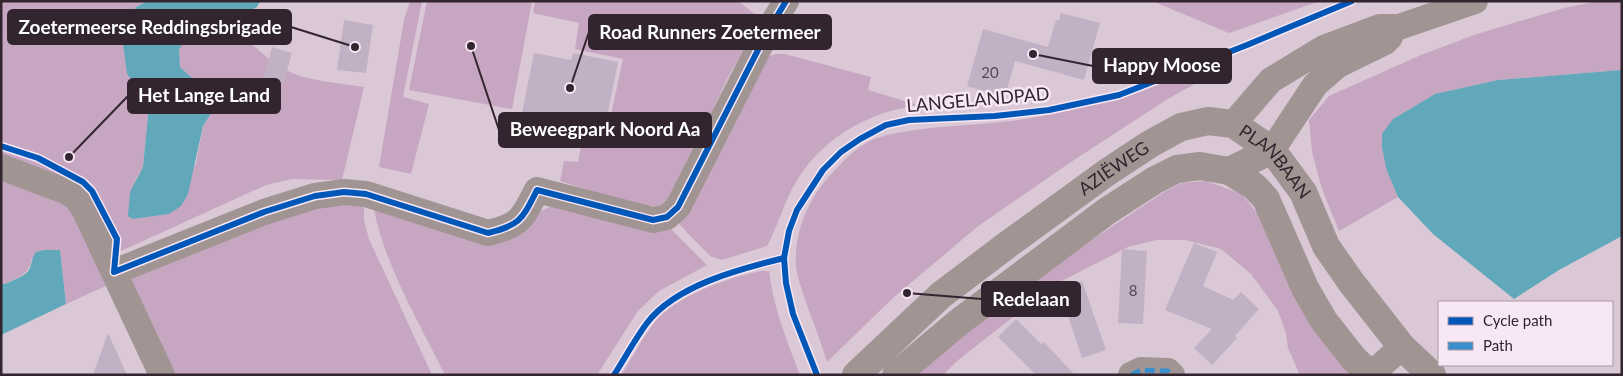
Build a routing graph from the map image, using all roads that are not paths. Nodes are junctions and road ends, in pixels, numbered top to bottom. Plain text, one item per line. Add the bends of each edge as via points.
1 (786, 1) edge
2 (1475, 1) edge
3 (1399, 27) junction
4 (1233, 124) junction
5 (1272, 150) junction
6 (1, 167) edge
7 (1228, 171) junction
8 (114, 272) junction
9 (1402, 347) junction
10 (861, 370) edge
11 (162, 375) edge
12 (896, 375) edge
13 (1131, 375) edge
14 (1172, 375) edge
15 (1370, 375) edge
16 (1432, 375) edge

1 - 8 street via 678,207 667,217 653,220 537,190 523,218 507,228 488,233 366,194 344,192 315,196 264,212
2 - 3 street
3 - 4 street via 1380,27 1324,48 1271,80
3 - 5 street via 1385,42 1338,65 1315,85
4 - 5 street, PLANBAAN
4 - 7 street, PLANBAAN
4 - 10 street, AZIËWEG via 1208,121 1181,127 1106,173 941,295
5 - 7 street
5 - 9 street, PLANBAAN via 1303,192 1326,246
6 - 8 street via 76,197
7 - 12 street, AZIËWEG via 1200,166 1177,169 1155,180 1099,216 959,322
7 - 15 street, PLANBAAN via 1254,186 1266,199 1305,288 1324,321
8 - 11 street
9 - 15 street
9 - 16 street, PLANBAAN
13 - 14 street via 1141,370 1168,371

